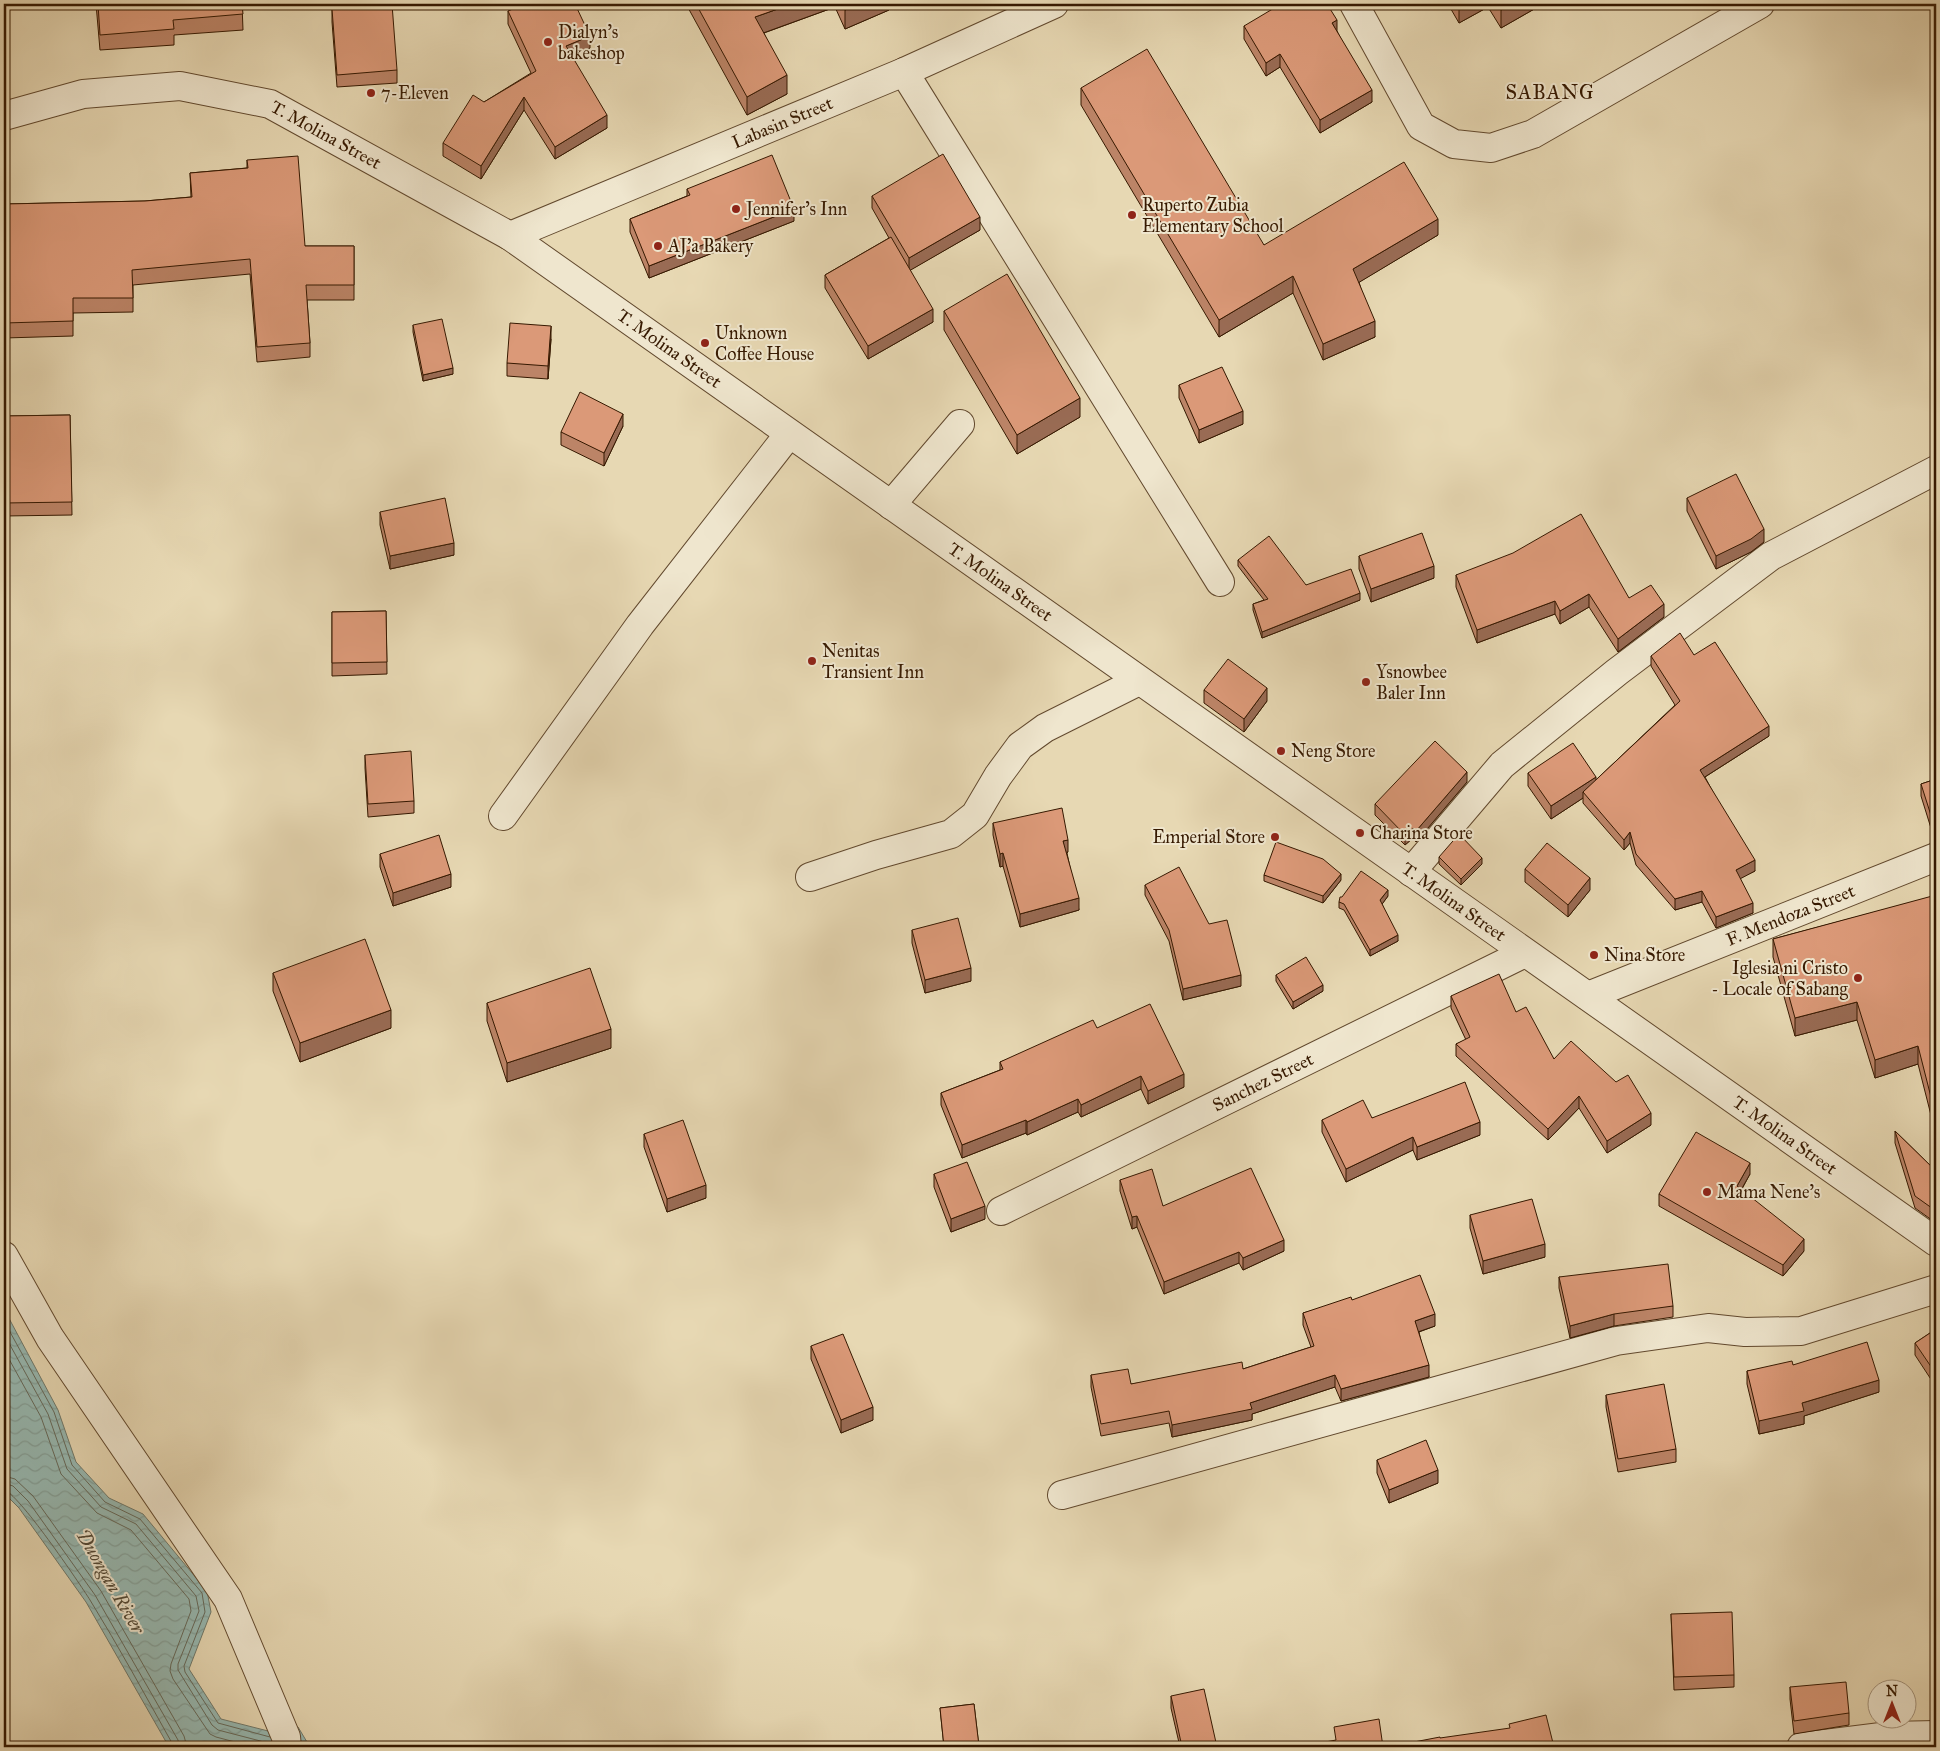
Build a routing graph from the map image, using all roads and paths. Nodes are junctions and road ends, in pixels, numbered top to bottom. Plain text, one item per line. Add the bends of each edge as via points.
1 (1054, 4) edge
2 (1354, 4) edge
3 (1760, 4) edge
4 (904, 72) junction
5 (4, 116) edge
6 (510, 236) junction
7 (960, 424) dead end
8 (789, 434) junction
9 (1936, 470) edge
10 (891, 505) junction
11 (1220, 582) dead end
12 (1139, 681) junction
13 (503, 816) dead end
14 (1936, 857) edge
15 (1411, 872) junction
16 (810, 877) dead end
17 (1525, 953) junction
18 (1588, 996) junction
19 (1001, 1211) dead end
20 (1936, 1242) edge
21 (4, 1256) edge
22 (1936, 1289) edge
23 (1062, 1495) dead end
24 (1936, 1735) edge
25 (288, 1747) edge
26 (1800, 1747) edge

1 - 4 street, Labasin Street
2 - 3 street via 1421,126 1454,144 1491,148 1533,134
4 - 6 street, Labasin Street
4 - 11 street
5 - 6 street, T. Molina Street via 83,94 180,86 270,104
6 - 8 street, T. Molina Street
7 - 10 street
8 - 10 street, T. Molina Street
8 - 13 street via 640,626
9 - 15 street via 1771,556 1617,672 1502,764
10 - 12 street, T. Molina Street
12 - 15 street, T. Molina Street
12 - 16 street via 1045,728 1020,746 975,815 951,834
14 - 18 street, F. Mendoza Street
15 - 17 street, T. Molina Street
17 - 18 street, T. Molina Street
17 - 19 street, Sanchez Street
18 - 20 street, T. Molina Street
21 - 25 street via 50,1338 228,1599
22 - 23 street via 1801,1331 1746,1332 1708,1328 1616,1341
24 - 26 street via 1889,1736

